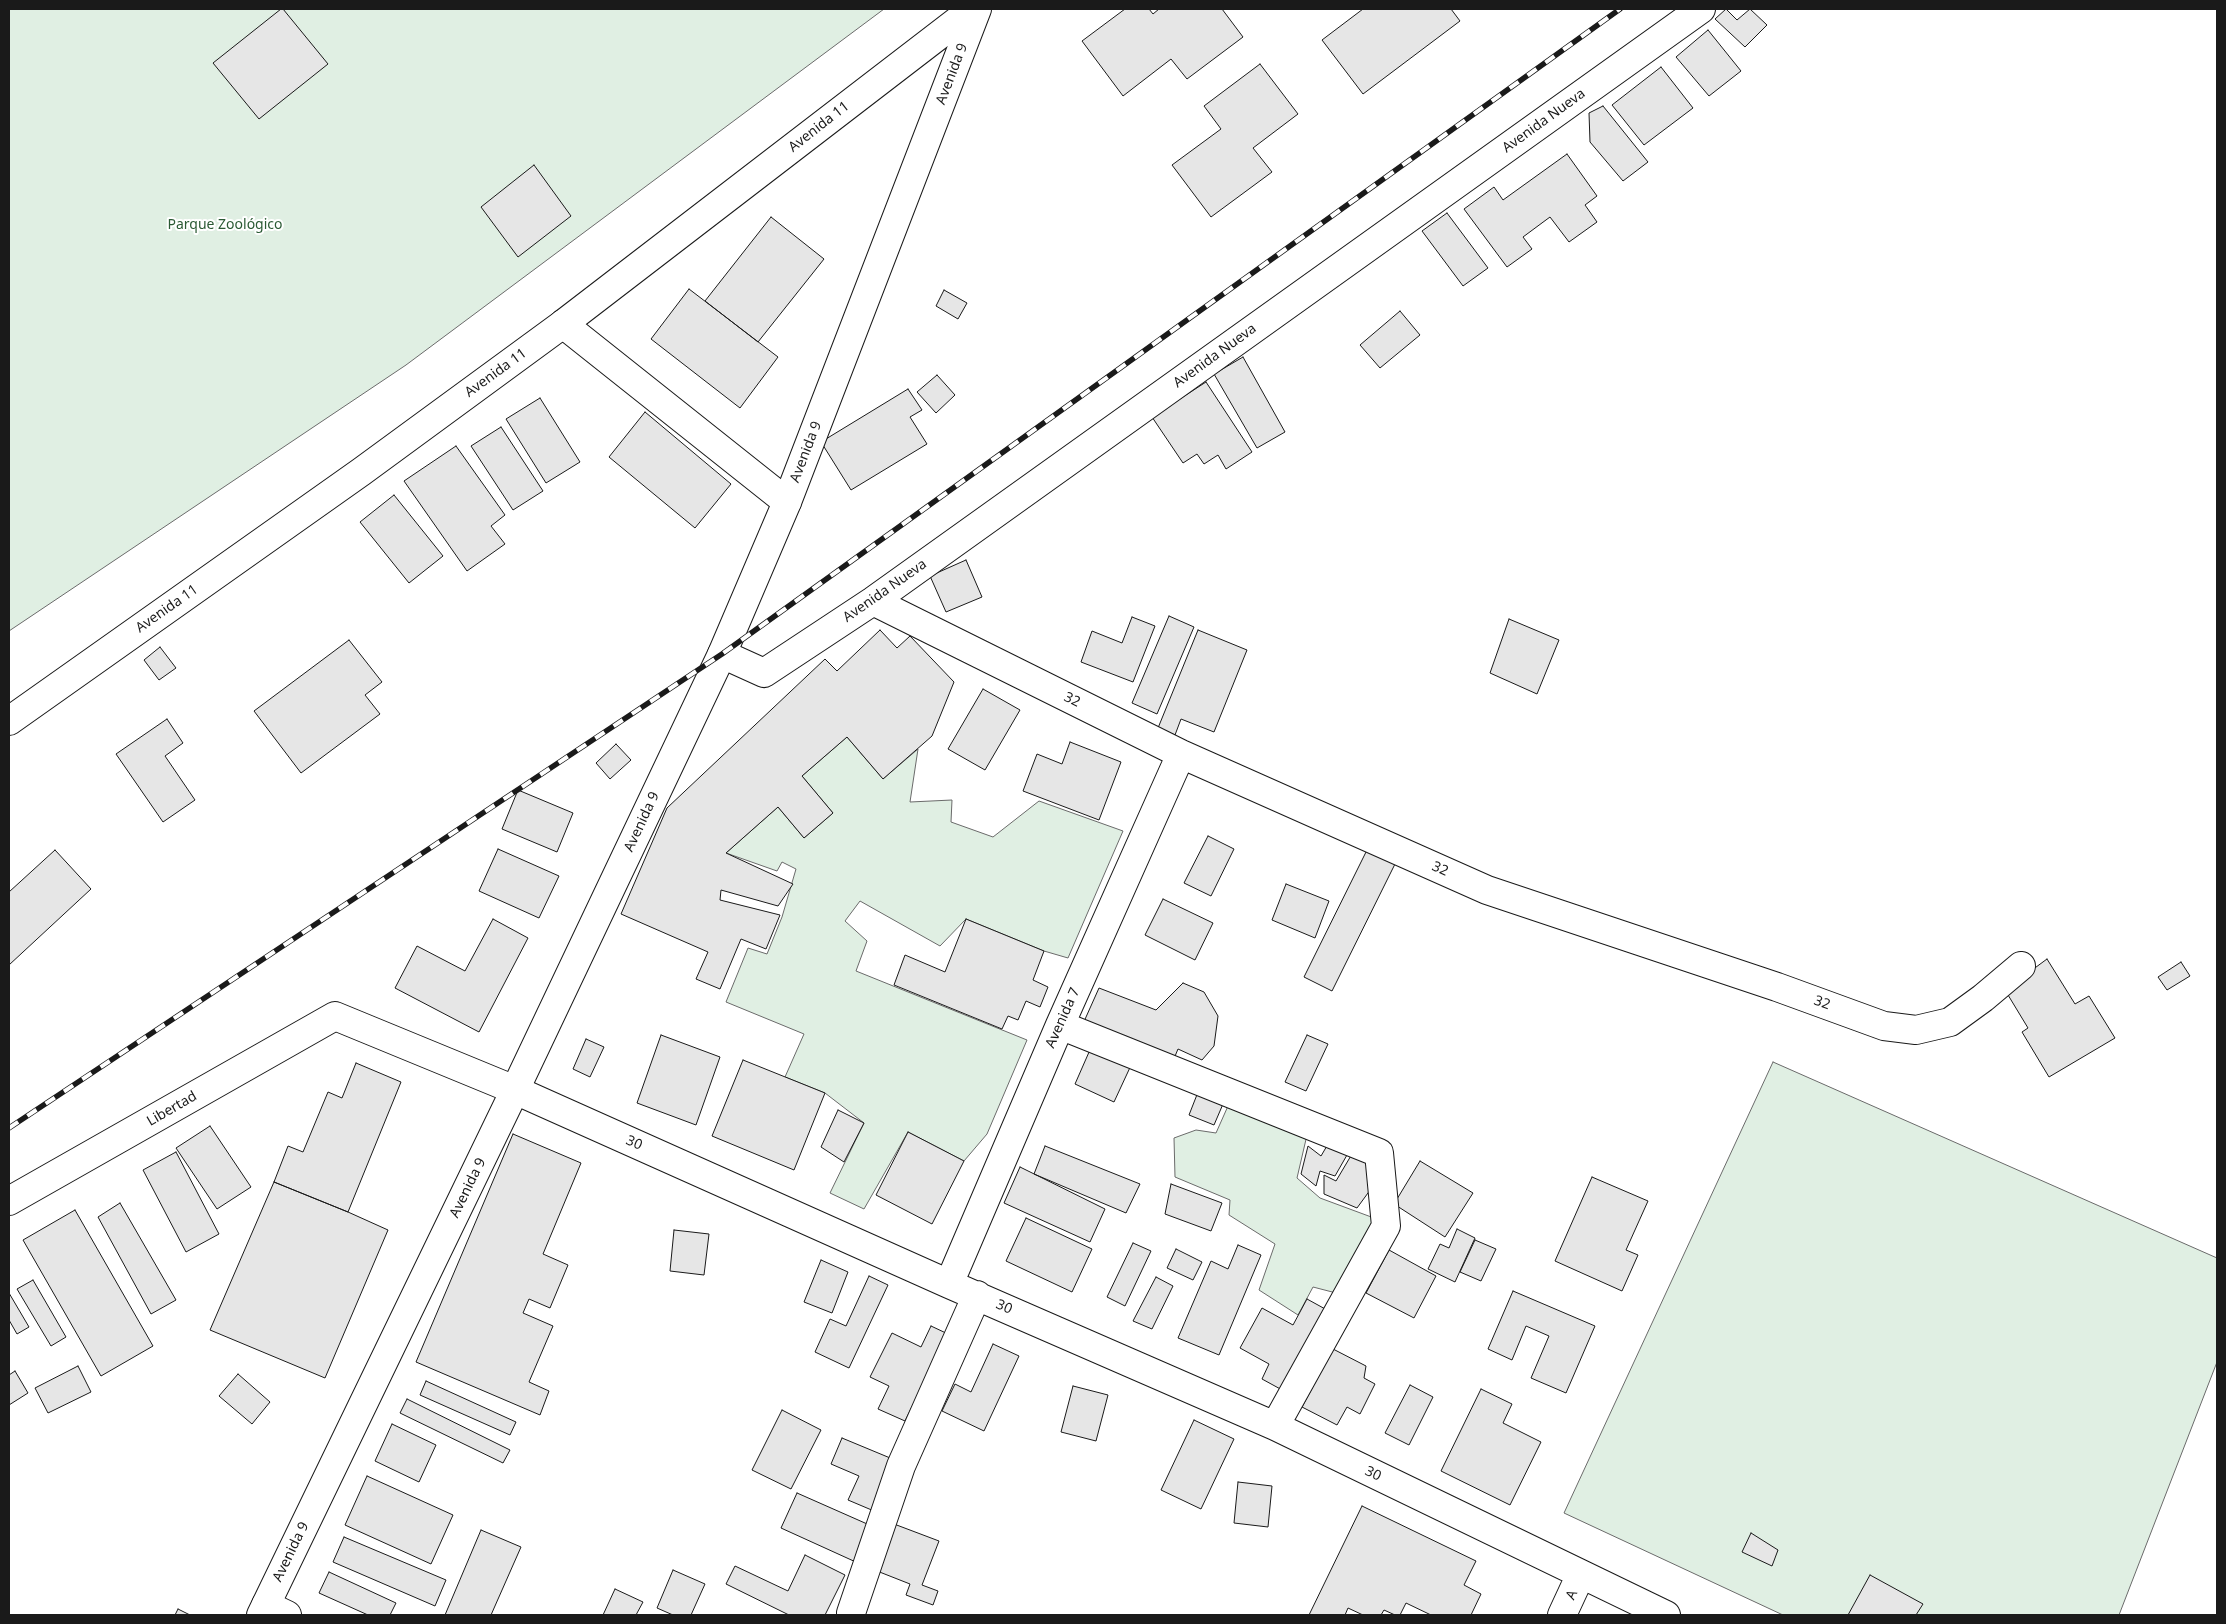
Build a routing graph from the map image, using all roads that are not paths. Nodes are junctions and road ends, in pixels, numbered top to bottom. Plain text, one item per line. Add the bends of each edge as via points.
1 (973, 9) edge
2 (977, 9) edge
3 (1701, 9) edge
4 (564, 324) junction
5 (787, 502) junction
6 (873, 601) junction
7 (722, 654) junction
8 (9, 721) edge
9 (1181, 754) junction
10 (2020, 966) dead end
11 (335, 1016) joint
12 (1060, 1025) junction
13 (516, 1090) junction
14 (9, 1201) edge
15 (949, 1284) junction
16 (977, 1295) junction
17 (1275, 1426) junction
18 (1581, 1574) junction
19 (271, 1612) edge
20 (851, 1613) dead end
21 (1562, 1615) edge
22 (1666, 1615) edge

1 - 4 street, Avenida 11
2 - 5 street, Avenida 9
3 - 6 street, Avenida Nueva
4 - 5 street
4 - 8 street, Avenida 11
5 - 7 street, Avenida 9
6 - 7 street, Avenida Nueva via 764,673
6 - 9 street, 32
7 - 13 street, Avenida 9
9 - 10 street, 32 via 1487,890 1884,1026 1916,1030 1950,1022
9 - 12 street, Avenida 7
11 - 13 street, 30
11 - 14 street, Libertad
12 - 15 street, Avenida 7
12 - 17 street via 1379,1153 1386,1226
13 - 15 street, 30
13 - 19 street, Avenida 9
15 - 16 street, 30
16 - 17 street, 30
16 - 20 street via 902,1466
17 - 18 street, 30
18 - 21 street, A
18 - 22 street, 30

